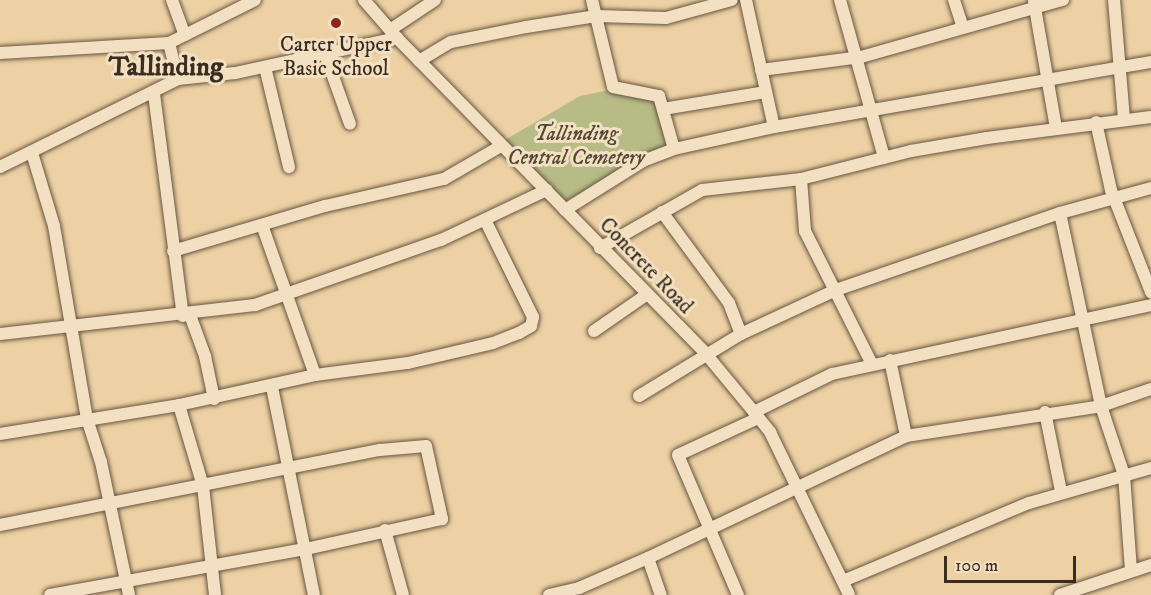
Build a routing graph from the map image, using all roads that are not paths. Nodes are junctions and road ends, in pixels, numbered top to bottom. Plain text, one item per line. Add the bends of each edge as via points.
1 (172, 0) edge
2 (255, 0) edge
3 (364, 0) edge
4 (435, 0) edge
5 (592, 0) edge
6 (732, 0) edge
7 (746, 0) edge
8 (840, 0) edge
9 (954, 0) edge
10 (1063, 0) edge
11 (1114, 0) edge
12 (1034, 4) edge
13 (596, 16) junction
14 (963, 27) junction
15 (393, 34) junction
16 (185, 35) junction
17 (170, 43) junction
18 (0, 54) edge
19 (325, 54) junction
20 (856, 57) junction
21 (419, 60) junction
22 (1151, 62) edge
23 (265, 67) junction
24 (1123, 68) junction
25 (761, 70) junction
26 (178, 79) junction
27 (1046, 79) junction
28 (766, 92) junction
29 (154, 94) junction
30 (663, 109) junction
31 (871, 111) junction
32 (1151, 117) edge
33 (1124, 118) junction
34 (1096, 122) junction
35 (350, 124) dead end
36 (774, 127) junction
37 (1056, 128) junction
38 (501, 146) junction
39 (674, 149) junction
40 (32, 153) junction
41 (884, 158) junction
42 (0, 166) edge
43 (289, 167) dead end
44 (801, 179) junction
45 (1151, 188) edge
46 (547, 190) junction
47 (1115, 198) junction
48 (565, 210) junction
49 (662, 213) junction
50 (1060, 213) junction
51 (485, 220) junction
52 (262, 225) junction
53 (600, 248) junction
54 (172, 251) junction
55 (836, 290) junction
56 (1151, 292) edge
57 (287, 295) junction
58 (646, 295) junction
59 (1151, 305) edge
60 (186, 315) junction
61 (1080, 320) junction
62 (74, 326) junction
63 (594, 331) dead end
64 (0, 334) edge
65 (741, 334) junction
66 (706, 354) junction
67 (890, 360) junction
68 (872, 364) junction
69 (315, 375) junction
70 (272, 387) junction
71 (1151, 390) edge
72 (639, 396) dead end
73 (214, 399) junction
74 (179, 405) junction
75 (1101, 406) junction
76 (1045, 412) junction
77 (756, 415) junction
78 (87, 419) junction
79 (0, 434) edge
80 (906, 436) junction
81 (1151, 468) edge
82 (290, 469) junction
83 (1124, 475) junction
84 (203, 486) junction
85 (797, 490) junction
86 (1061, 491) junction
87 (110, 504) junction
88 (0, 525) edge
89 (711, 529) junction
90 (385, 530) junction
91 (305, 549) junction
92 (648, 558) junction
93 (1151, 564) edge
94 (211, 566) junction
95 (1131, 571) junction
96 (126, 581) junction
97 (843, 581) junction
98 (579, 592) edge
99 (50, 595) edge
100 (129, 595) edge
101 (215, 595) edge
102 (314, 595) edge
103 (403, 595) edge
104 (549, 595) edge
105 (661, 595) edge
106 (738, 595) edge
107 (849, 595) edge
108 (1060, 595) edge

1 - 16 street
2 - 16 street
3 - 15 street, Concrete Road
4 - 15 street
5 - 13 street
6 - 13 street via 666,18
7 - 25 street
8 - 20 street
9 - 14 street
10 - 12 street
11 - 24 street
12 - 14 street
12 - 27 street
13 - 21 street via 451,42
13 - 30 street via 613,87 659,96
14 - 20 street
15 - 19 street
15 - 21 street, Concrete Road
16 - 17 street
17 - 18 street
17 - 26 street
19 - 23 street
19 - 35 street
20 - 25 street
20 - 31 street
21 - 38 street, Concrete Road
22 - 24 street
23 - 26 street
23 - 43 street
24 - 27 street
24 - 33 street
25 - 28 street
26 - 29 street
27 - 31 street
27 - 37 street
28 - 30 street
28 - 36 street
29 - 40 street via 113,110
29 - 54 street
30 - 39 street
31 - 36 street
31 - 41 street
32 - 33 street
33 - 34 street
34 - 37 street
34 - 47 street
36 - 39 street
37 - 41 street
38 - 46 street, Concrete Road
38 - 52 street via 444,180 325,206
39 - 48 street via 643,161
40 - 42 street
40 - 62 street via 54,226
41 - 44 street
44 - 49 street via 702,190
44 - 55 street via 805,231
45 - 47 street
46 - 48 street, Concrete Road
46 - 51 street
47 - 50 street
47 - 56 street
48 - 53 street, Concrete Road
49 - 53 street
49 - 65 street via 729,303
50 - 55 street
50 - 61 street
51 - 57 street
51 - 69 street via 533,317 531,326 493,344 408,363
52 - 54 street
52 - 57 street
53 - 58 street, Concrete Road
54 - 60 street
55 - 65 street
55 - 68 street
57 - 60 street via 255,305
57 - 69 street
58 - 63 street
58 - 66 street, Concrete Road
59 - 61 street
60 - 62 street
60 - 73 street via 205,356
61 - 67 street
61 - 75 street
62 - 64 street
62 - 78 street
65 - 66 street
66 - 72 street
66 - 77 street, Concrete Road
67 - 68 street
67 - 80 street
68 - 77 street via 832,374
69 - 70 street
70 - 73 street
70 - 82 street
71 - 75 street
73 - 74 street
74 - 78 street
74 - 84 street
75 - 76 street
75 - 83 street
76 - 80 street
76 - 86 street
77 - 85 street, Concrete Road via 770,432
77 - 89 street via 678,455
78 - 79 street
78 - 87 street
80 - 85 street
81 - 83 street
82 - 84 street
82 - 90 street via 380,450 426,446 442,519
82 - 91 street
83 - 86 street
83 - 95 street
84 - 87 street
84 - 94 street
85 - 89 street
85 - 97 street, Concrete Road
86 - 97 street
87 - 88 street
87 - 96 street
89 - 92 street
89 - 106 street
90 - 91 street
90 - 103 street
91 - 94 street
91 - 102 street
92 - 98 street
92 - 105 street
93 - 95 street
94 - 96 street
94 - 101 street
95 - 108 street
96 - 99 street
96 - 100 street
97 - 107 street, Concrete Road
98 - 104 street

